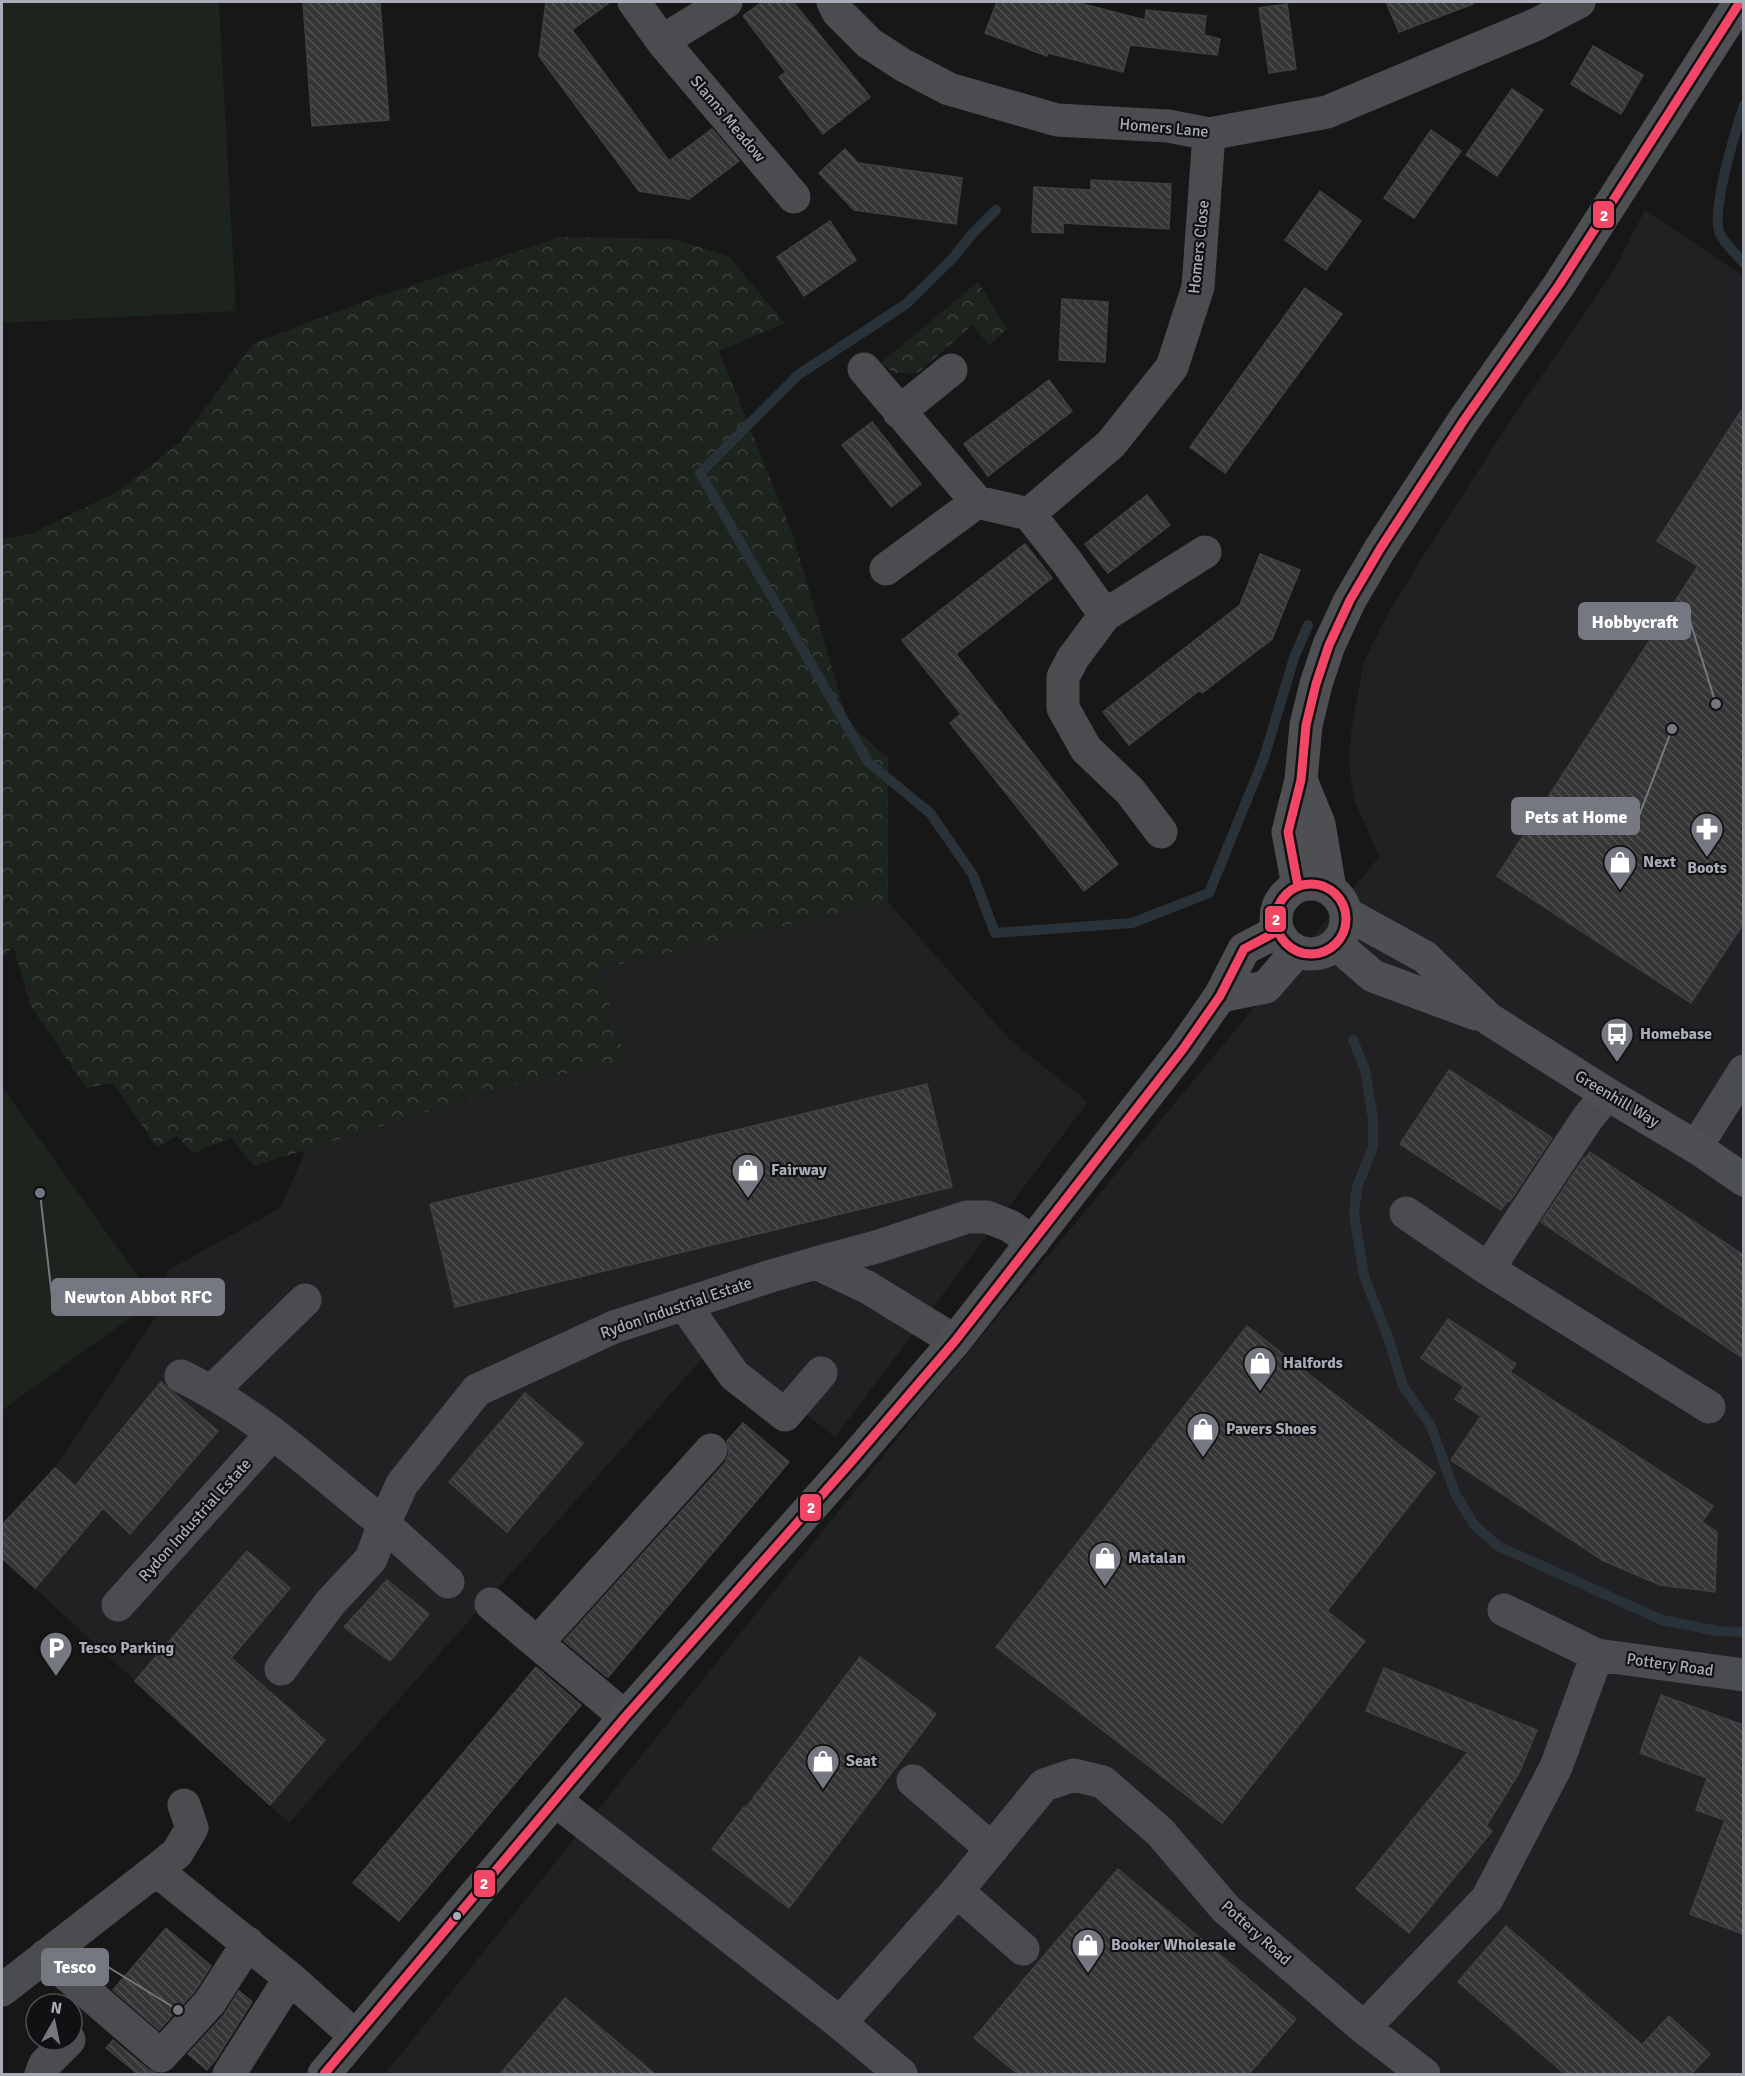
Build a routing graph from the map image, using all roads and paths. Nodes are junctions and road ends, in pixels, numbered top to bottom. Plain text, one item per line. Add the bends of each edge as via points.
1 (634, 2) edge
2 (726, 2) edge
3 (833, 2) edge
4 (1579, 2) edge
5 (1737, 5) edge
6 (662, 41) junction
7 (1209, 134) junction
8 (794, 197) dead end
9 (864, 369) dead end
10 (951, 370) dead end
11 (899, 412) junction
12 (977, 502) junction
13 (1029, 514) junction
14 (1205, 552) dead end
15 (886, 568) dead end
16 (1105, 615) junction
17 (1301, 780) junction
18 (1161, 832) dead end
19 (1298, 886) junction
20 (1339, 901) junction
21 (1287, 941) junction
22 (1336, 944) junction
23 (1489, 1019) junction
24 (1743, 1071) edge
25 (1607, 1094) junction
26 (1696, 1147) junction
27 (1743, 1180) edge
28 (1406, 1213) dead end
29 (1033, 1242) junction
30 (816, 1263) junction
31 (1488, 1269) junction
32 (305, 1299) dead end
33 (684, 1304) junction
34 (955, 1341) junction
35 (821, 1373) dead end
36 (181, 1376) dead end
37 (212, 1391) junction
38 (1709, 1407) dead end
39 (272, 1434) junction
40 (711, 1450) dead end
41 (384, 1524) junction
42 (448, 1582) dead end
43 (491, 1604) dead end
44 (118, 1605) dead end
45 (1504, 1610) dead end
46 (538, 1642) junction
47 (1597, 1655) junction
48 (281, 1669) dead end
49 (1743, 1675) edge
50 (625, 1717) junction
51 (913, 1781) dead end
52 (555, 1800) junction
53 (184, 1805) dead end
54 (992, 1849) junction
55 (156, 1870) junction
56 (957, 1891) junction
57 (248, 1943) junction
58 (1023, 1949) dead end
59 (45, 1956) junction
60 (290, 1978) junction
61 (2, 1990) edge
62 (103, 2007) junction
63 (840, 2023) junction
64 (84, 2026) edge
65 (1364, 2028) junction
66 (355, 2036) junction
67 (57, 2052) edge
68 (41, 2074) edge
69 (229, 2074) edge
70 (324, 2074) edge
71 (901, 2074) edge
72 (1424, 2074) edge

1 - 6 street, Slanns Meadow
2 - 6 street
3 - 7 street, Homers Lane via 869,43 949,89 1058,120 1168,126
4 - 7 street, Homers Lane via 1537,24 1327,112
5 - 17 main road via 1559,285 1464,420 1350,600 1316,684 1306,724
6 - 8 street, Slanns Meadow
7 - 13 street, Homers Close via 1197,287 1172,367 1111,444
9 - 11 street
10 - 11 street
11 - 12 street
12 - 13 street
12 - 15 street
13 - 16 street
14 - 16 street
16 - 18 street via 1063,677 1063,708 1086,749 1130,791
17 - 19 main road via 1288,832
17 - 20 main road via 1319,825
19 - 20 main road via 1320,884
19 - 21 main road via 1281,899 1277,910 1276,920
20 - 22 main road via 1346,925
20 - 23 main road, Greenhill Way via 1425,957
21 - 22 main road via 1318,954
21 - 29 main road via 1266,987 1220,996
22 - 23 main road, Greenhill Way via 1373,976
23 - 25 main road, Greenhill Way
24 - 26 street
25 - 26 main road, Greenhill Way
25 - 31 street
26 - 27 main road, Greenhill Way
28 - 31 street
29 - 30 street, Rydon Industrial Estate via 1010,1226 987,1217 966,1217
29 - 34 main road
30 - 33 street, Rydon Industrial Estate
30 - 34 street via 867,1287
31 - 38 street
32 - 37 street
33 - 35 street via 734,1375 785,1415
33 - 41 street, Rydon Industrial Estate via 614,1327 477,1390 402,1484
34 - 50 main road
36 - 37 street
37 - 39 street
39 - 41 street
39 - 44 street, Rydon Industrial Estate
40 - 46 street
41 - 42 street
41 - 48 street, Rydon Industrial Estate via 370,1559 330,1603
43 - 46 street
45 - 47 street, Pottery Road
46 - 50 street
47 - 49 street, Pottery Road
47 - 65 street via 1556,1767 1487,1899
50 - 52 main road
51 - 54 street
52 - 63 street
52 - 66 main road
53 - 55 street via 192,1828 177,1853
54 - 56 street, Pottery Road
54 - 65 street, Pottery Road via 1044,1785 1074,1775 1103,1782 1160,1832 1226,1909
55 - 57 street
55 - 59 street
56 - 58 street
56 - 63 street, Pottery Road
57 - 60 street
57 - 62 street via 210,2002 161,2056
59 - 61 street
59 - 62 street
60 - 66 street
60 - 69 street
62 - 64 street
63 - 71 street
65 - 72 street, Pottery Road
66 - 70 main road
67 - 68 street

